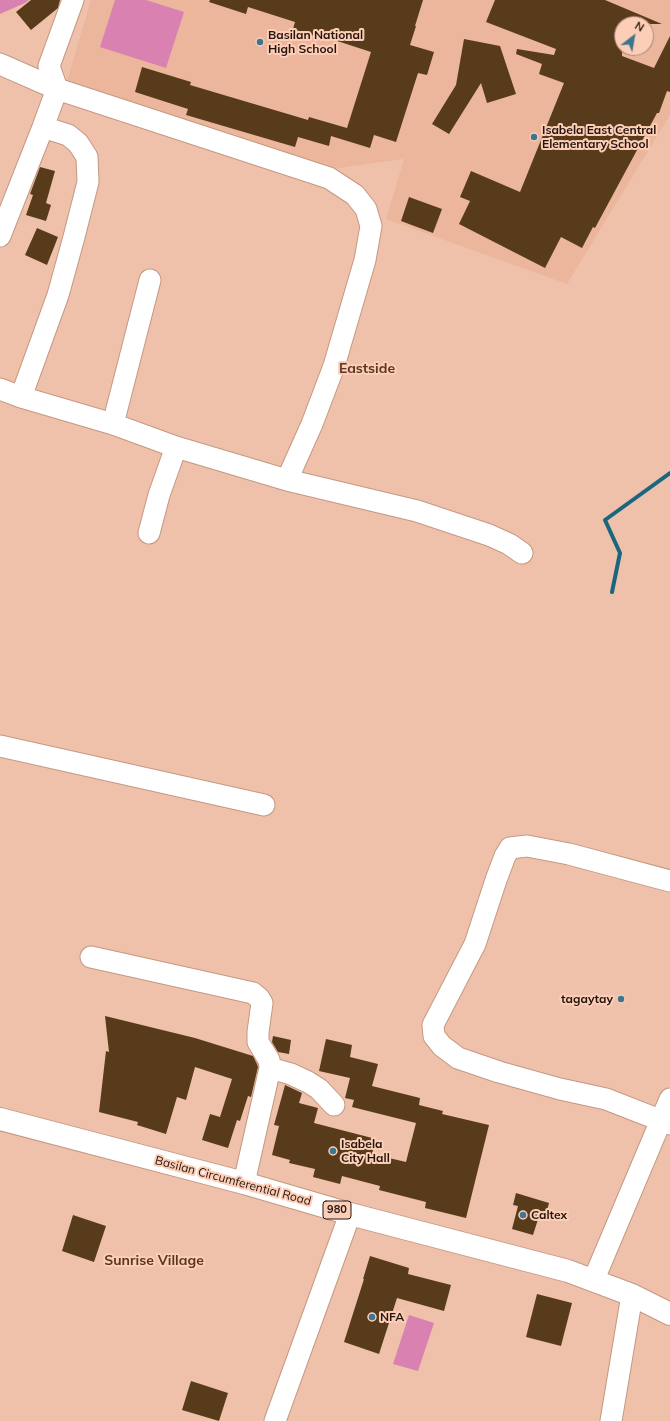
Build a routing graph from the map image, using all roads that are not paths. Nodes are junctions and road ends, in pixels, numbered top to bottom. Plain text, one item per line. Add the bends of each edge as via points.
1 (73, 0) edge
2 (0, 64) edge
3 (57, 89) junction
4 (44, 127) junction
5 (0, 236) edge
6 (150, 280) dead end
7 (0, 388) edge
8 (21, 397) junction
9 (113, 424) junction
10 (176, 447) junction
11 (287, 480) junction
12 (149, 532) dead end
13 (522, 553) dead end
14 (0, 746) edge
15 (264, 805) dead end
16 (670, 881) edge
17 (91, 957) dead end
18 (270, 1068) junction
19 (670, 1099) edge
20 (334, 1105) dead end
21 (0, 1119) edge
22 (665, 1123) edge
23 (244, 1183) junction
24 (350, 1214) junction
25 (594, 1280) junction
26 (632, 1295) junction
27 (670, 1314) edge
28 (275, 1421) edge
29 (611, 1421) edge

1 - 3 street via 50,66
2 - 3 street
3 - 4 street
3 - 11 street via 329,178 355,195 366,209 371,226 365,260 334,366
4 - 5 street
4 - 8 street via 68,135 78,143 87,157 88,182 58,295
6 - 9 street
7 - 8 street
8 - 9 street
9 - 10 street
10 - 11 street
10 - 12 street
11 - 13 street via 417,511 489,535
14 - 15 street
16 - 22 street via 569,854 527,846 510,848 498,874 475,944 432,1025 434,1036 458,1058 560,1089 606,1099
17 - 18 street via 252,993 262,1003 258,1042 269,1060
18 - 20 street via 308,1082 319,1089
18 - 23 street
19 - 22 street
21 - 23 main road, Basilan Circumferential Road / 980
22 - 25 street
23 - 24 main road, Basilan Circumferential Road / 980
24 - 25 main road, Basilan Circumferential Road / 980
24 - 28 street
25 - 26 main road, Basilan Circumferential Road / 980
26 - 27 main road, Basilan Circumferential Road / 980
26 - 29 street

